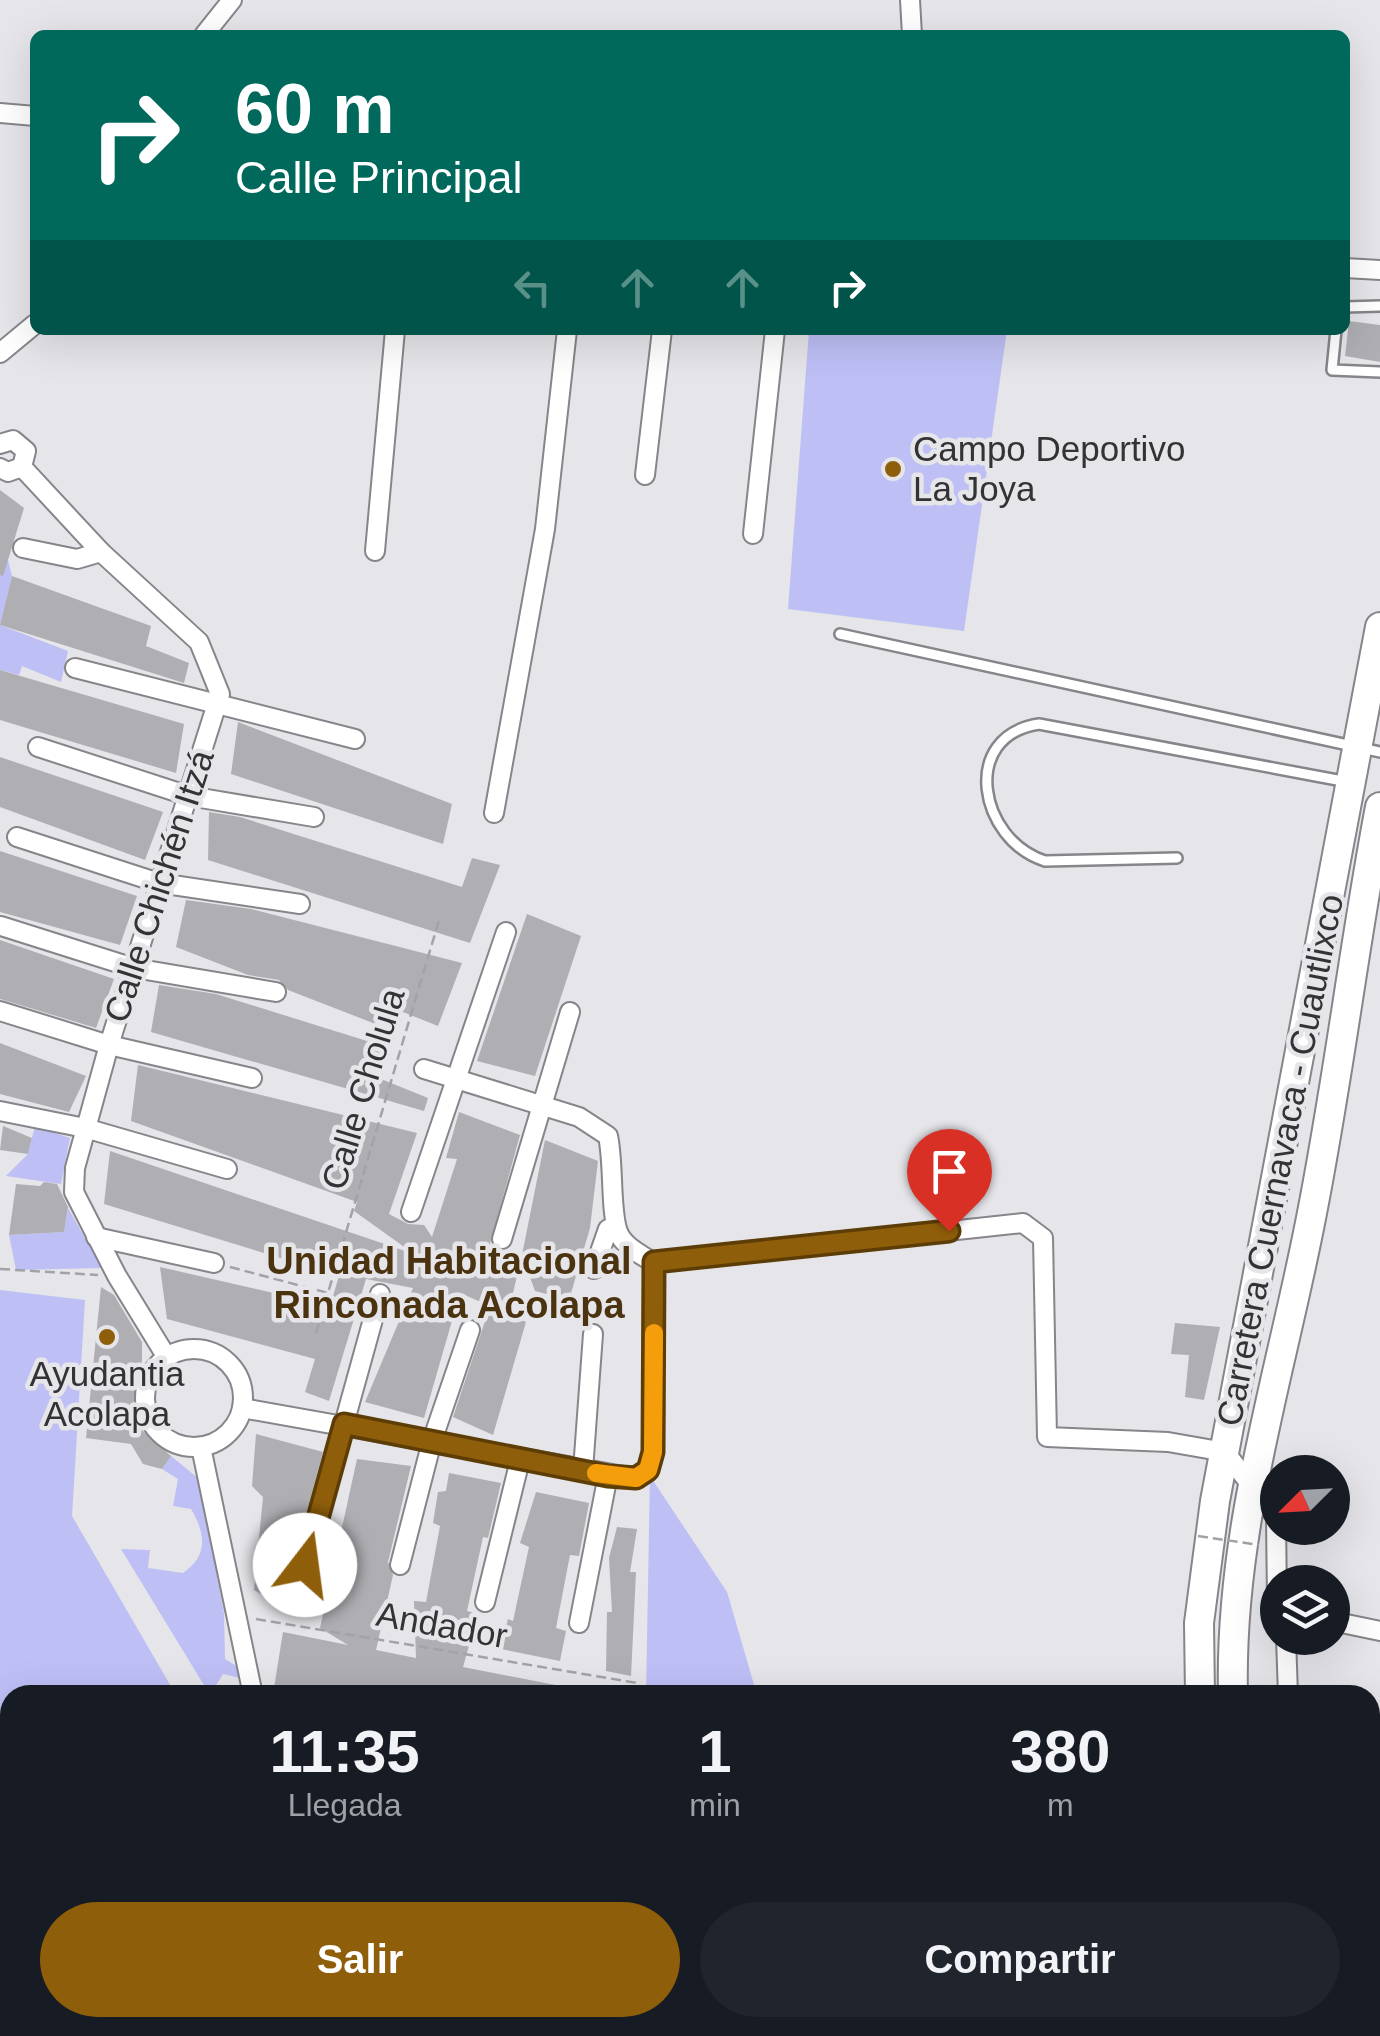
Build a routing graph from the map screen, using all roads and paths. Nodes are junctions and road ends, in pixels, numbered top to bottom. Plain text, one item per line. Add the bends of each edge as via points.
1 (232, 0) edge
2 (910, 0) edge
3 (208, 30) edge
4 (912, 30) edge
5 (0, 113) edge
6 (30, 116) edge
7 (1350, 268) edge
8 (1380, 270) edge
9 (1380, 306) edge
10 (1350, 307) edge
11 (30, 328) edge
12 (395, 335) edge
13 (566, 335) edge
14 (661, 335) edge
15 (773, 335) edge
16 (1336, 335) edge
17 (0, 353) edge
18 (1380, 372) edge
19 (0, 444) edge
20 (22, 467) junction
21 (0, 468) edge
22 (645, 474) dead end
23 (753, 534) dead end
24 (23, 548) dead end
25 (375, 550) dead end
26 (100, 552) junction
27 (1380, 627) edge
28 (840, 634) dead end
29 (75, 668) dead end
30 (216, 706) junction
31 (355, 738) dead end
32 (38, 747) dead end
33 (1368, 749) edge
34 (1350, 783) junction
35 (189, 796) junction
36 (1380, 807) edge
37 (494, 814) dead end
38 (314, 818) dead end
39 (17, 837) dead end
40 (1176, 858) dead end
41 (159, 883) junction
42 (300, 904) dead end
43 (440, 917) dead end
44 (1, 926) edge
45 (506, 932) dead end
46 (134, 968) junction
47 (276, 992) dead end
48 (0, 1011) edge
49 (570, 1012) dead end
50 (109, 1045) junction
51 (424, 1070) dead end
52 (252, 1078) dead end
53 (454, 1080) junction
54 (540, 1106) junction
55 (0, 1112) edge
56 (84, 1128) junction
57 (227, 1169) dead end
58 (410, 1212) dead end
59 (618, 1232) junction
60 (96, 1237) junction
61 (1266, 1238) junction
62 (502, 1239) dead end
63 (1306, 1245) junction
64 (654, 1262) junction
65 (214, 1263) joint
66 (0, 1269) edge
67 (594, 1269) dead end
68 (116, 1276) junction
69 (329, 1293) junction
70 (380, 1294) dead end
71 (470, 1330) dead end
72 (316, 1334) dead end
73 (593, 1334) dead end
74 (166, 1356) junction
75 (242, 1408) junction
76 (344, 1424) junction
77 (432, 1441) junction
78 (201, 1446) junction
79 (1225, 1452) junction
80 (520, 1460) junction
81 (582, 1470) junction
82 (608, 1476) junction
83 (1251, 1481) junction
84 (1198, 1536) dead end
85 (1259, 1545) dead end
86 (305, 1565) dead end
87 (1277, 1565) edge
88 (400, 1566) dead end
89 (485, 1602) dead end
90 (240, 1616) junction
91 (580, 1623) dead end
92 (1350, 1624) edge
93 (1380, 1631) edge
94 (1287, 1655) edge
95 (637, 1683) dead end
96 (251, 1685) edge
97 (1200, 1685) edge
98 (1233, 1685) edge
99 (1288, 1685) edge

1 - 3 street
2 - 4 street
5 - 6 street
7 - 8 street
9 - 10 lane
11 - 17 street
12 - 25 street
13 - 37 street via 545,530
14 - 22 street
15 - 23 street
16 - 18 lane via 1332,370
19 - 20 street, Calle Chichén Itzá via 20,444 26,451
20 - 21 street
20 - 26 street, Calle Chichén Itzá
24 - 26 street via 77,559
26 - 30 street, Calle Chichén Itzá via 199,642 220,694
27 - 33 main road, Carretera Cuernavaca - Cuautlixco
28 - 33 lane
29 - 30 street
30 - 31 street
30 - 35 street, Calle Chichén Itzá
32 - 35 street
33 - 34 main road, Carretera Cuernavaca - Cuautlixco
34 - 40 lane via 1039,724 1017,728 999,742 986,798 1024,854 1045,861
34 - 61 main road, Carretera Cuernavaca - Cuautlixco
35 - 38 street
35 - 41 street, Calle Chichén Itzá
36 - 63 main road, Carretera Cuernavaca - Cuautlixco
39 - 41 street
41 - 42 street
41 - 46 street, Calle Chichén Itzá
43 - 69 path, Calle Cholula
44 - 46 street
45 - 53 street
46 - 47 street
46 - 50 street, Calle Chichén Itzá
48 - 50 street
49 - 54 street
50 - 52 street
50 - 56 street, Calle Chichén Itzá
51 - 53 street
53 - 54 street
53 - 58 street
54 - 59 street via 579,1117 608,1136
54 - 62 street
55 - 56 street
56 - 57 street
56 - 60 street, Calle Chichén Itzá via 74,1192
59 - 64 street
59 - 67 street via 608,1229 602,1236
60 - 65 street
60 - 68 street, Calle Chichén Itzá
61 - 63 main road
61 - 79 main road, Carretera Cuernavaca - Cuautlixco
63 - 83 main road, Carretera Cuernavaca - Cuautlixco
64 - 79 street via 1023,1224 1043,1238 1047,1437 1168,1442
64 - 82 street via 653,1452 648,1470 636,1478
65 - 69 path
66 - 68 path
68 - 74 street, Calle Chichén Itzá
69 - 72 path, Calle Cholula
70 - 76 street
71 - 77 street
73 - 81 street
74 - 75 street via 188,1348 220,1357 241,1384
74 - 78 street via 144,1394 148,1416 179,1445
75 - 76 street
75 - 78 street via 220,1440
76 - 77 street
76 - 86 street
77 - 80 street
77 - 88 street
78 - 90 street
79 - 83 street
79 - 97 main road, Carretera Cuernavaca - Cuautlixco via 1202,1591
80 - 81 street
80 - 89 street
81 - 82 street
82 - 91 street
83 - 87 street via 1276,1517
83 - 98 main road, Carretera Cuernavaca - Cuautlixco via 1233,1618
84 - 85 path, bridge
90 - 95 path, Andador
90 - 96 street
92 - 93 street
94 - 99 street

